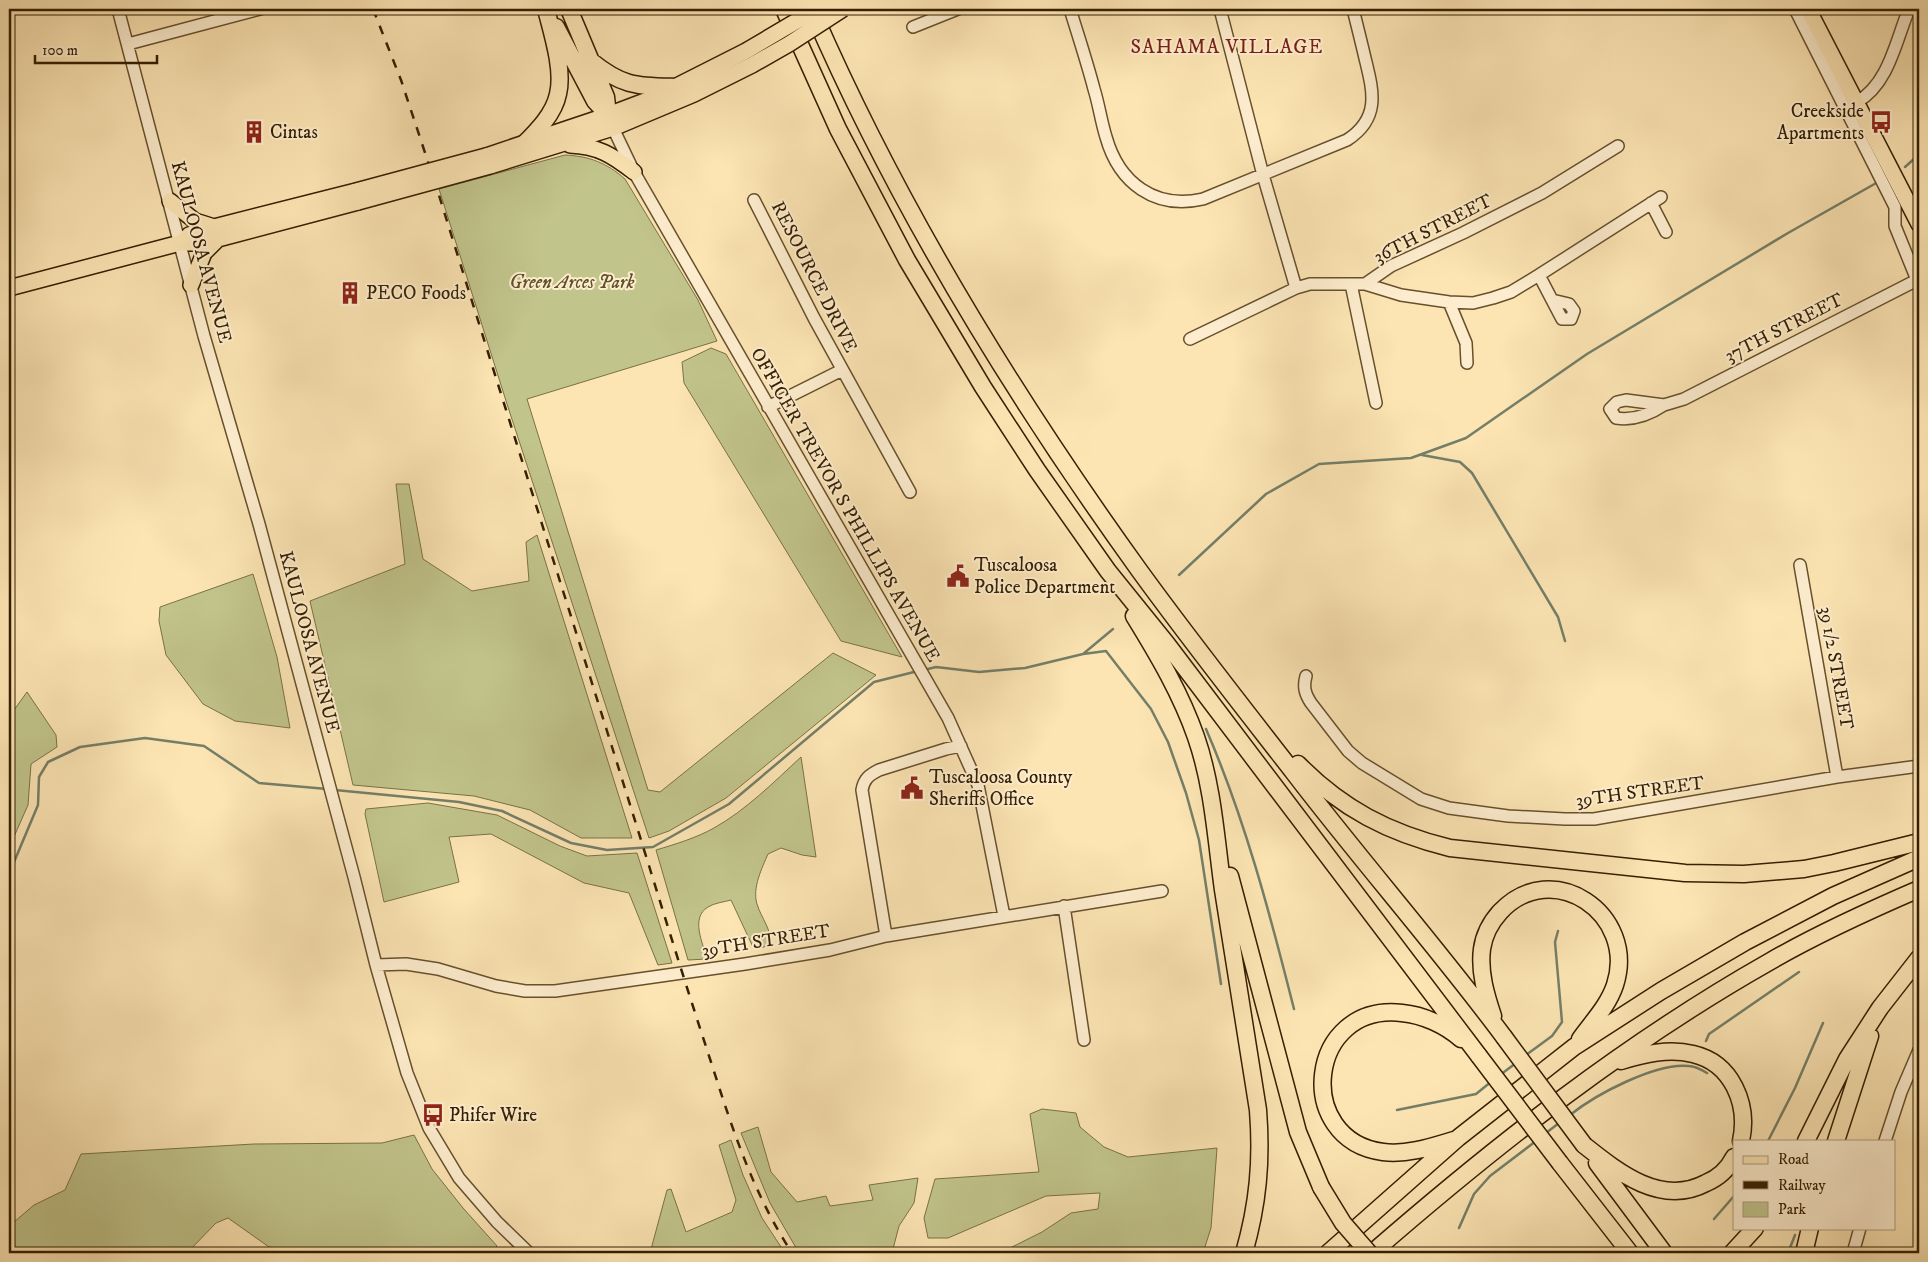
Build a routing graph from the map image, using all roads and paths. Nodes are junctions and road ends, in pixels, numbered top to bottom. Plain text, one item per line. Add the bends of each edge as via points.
1 (118, 9) edge
2 (260, 9) edge
3 (547, 9) edge
4 (569, 9) edge
5 (784, 9) edge
6 (812, 9) edge
7 (817, 9) edge
8 (843, 9) edge
9 (958, 9) edge
10 (1070, 9) edge
11 (1220, 9) edge
12 (1354, 9) edge
13 (1795, 9) edge
14 (1808, 9) edge
15 (1909, 9) edge
16 (913, 27) dead end
17 (128, 44) junction
18 (749, 58) junction
19 (591, 61) junction
20 (676, 87) junction
21 (1857, 102) junction
22 (610, 122) junction
23 (522, 145) junction
24 (561, 145) junction
25 (1618, 146) dead end
26 (488, 161) junction
27 (634, 172) junction
28 (1263, 175) junction
29 (754, 200) dead end
30 (170, 201) junction
31 (1919, 224) edge
32 (1666, 232) dead end
33 (216, 233) junction
34 (180, 243) junction
35 (1539, 275) junction
36 (1918, 280) edge
37 (1351, 284) junction
38 (1365, 284) junction
39 (191, 285) junction
40 (9, 288) edge
41 (1296, 288) junction
42 (1552, 300) dead end
43 (1449, 302) junction
44 (1190, 339) dead end
45 (1467, 363) dead end
46 (842, 370) junction
47 (1376, 403) dead end
48 (1664, 405) dead end
49 (768, 407) junction
50 (910, 492) dead end
51 (1800, 565) dead end
52 (1108, 571) junction
53 (1306, 676) dead end
54 (1254, 720) junction
55 (961, 746) junction
56 (1919, 766) edge
57 (1837, 777) junction
58 (1217, 834) junction
59 (1919, 842) edge
60 (1919, 858) edge
61 (1919, 889) edge
62 (1162, 891) dead end
63 (1064, 906) junction
64 (1004, 916) junction
65 (886, 936) junction
66 (1919, 958) edge
67 (376, 965) junction
68 (1880, 1008) junction
69 (1500, 1031) junction
70 (1084, 1040) dead end
71 (1574, 1047) junction
72 (1919, 1050) edge
73 (1479, 1056) junction
74 (1604, 1066) junction
75 (1458, 1138) junction
76 (1741, 1140) edge
77 (1806, 1140) edge
78 (1836, 1140) edge
79 (1885, 1140) edge
80 (1584, 1145) junction
81 (1733, 1158) edge
82 (1810, 1230) edge
83 (1859, 1230) edge
84 (1750, 1234) edge
85 (529, 1253) edge
86 (1244, 1253) edge
87 (1328, 1253) edge
88 (1371, 1253) edge
89 (1630, 1253) edge
90 (1664, 1253) edge
91 (1732, 1253) edge
92 (1804, 1253) edge
93 (1853, 1253) edge

1 - 17 street, KAULOOSA AVENUE
2 - 17 street
3 - 22 highway via 595,101
3 - 23 highway via 560,66 558,95 548,117
4 - 19 highway
5 - 52 highway via 838,129 907,260 1031,462
6 - 54 highway via 841,76 894,181 982,335 1140,571
7 - 18 main road, bridge
8 - 18 main road, bridge via 789,44
9 - 16 street
10 - 28 street via 1109,147 1123,173 1137,188 1164,200 1193,202
11 - 28 street
12 - 28 street via 1372,90 1368,119 1347,140
13 - 36 street via 1895,207 1895,226
14 - 21 main road
15 - 21 street via 1882,76 1868,96
17 - 30 street, KAULOOSA AVENUE
18 - 20 main road
18 - 22 main road via 694,94
19 - 20 highway via 614,78 633,85
19 - 22 highway via 606,97
20 - 22 main road
21 - 31 main road
22 - 23 main road
22 - 24 main road
22 - 27 street, OFFICER TREVOR S PHILLIPS AVENUE
23 - 26 main road
24 - 26 main road
24 - 27 main road via 597,148
25 - 38 street, 36TH STREET via 1542,193 1391,266
26 - 33 main road, bridge
27 - 49 street, OFFICER TREVOR S PHILLIPS AVENUE
28 - 41 street
29 - 46 street, RESOURCE DRIVE
30 - 33 main road
30 - 34 street, KAULOOSA AVENUE
32 - 35 street, 36TH STREET via 1656,200
33 - 34 main road via 192,244
33 - 39 main road
34 - 39 street, KAULOOSA AVENUE
34 - 40 main road
35 - 42 street
35 - 43 street, 36TH STREET via 1511,292 1493,298 1473,303
36 - 48 street, 37TH STREET via 1684,399
37 - 38 street
37 - 41 street via 1310,284
37 - 47 street
38 - 43 street, 36TH STREET via 1401,295
39 - 67 street, KAULOOSA AVENUE via 259,524
41 - 44 street
43 - 45 street via 1466,343
46 - 49 street, RESOURCE DRIVE
46 - 50 street, RESOURCE DRIVE
49 - 55 street, OFFICER TREVOR S PHILLIPS AVENUE via 948,718
51 - 57 street, 39 1/2 STREET
52 - 58 highway via 1180,697 1204,767
52 - 73 highway via 1167,644
53 - 57 street, 39TH STREET via 1306,695 1323,720 1362,763 1421,799 1449,808 1536,818 1594,819
54 - 59 highway via 1317,783 1341,802 1392,830 1450,848 1685,873 1744,874 1804,869
54 - 69 highway
55 - 64 street, OFFICER TREVOR S PHILLIPS AVENUE via 978,785
55 - 65 street via 879,770 870,774 863,785
56 - 57 street, 39TH STREET
58 - 86 highway via 1260,1138 1257,1198
58 - 88 highway, bridge via 1298,1132 1321,1187 1343,1223
60 - 71 highway via 1833,896 1745,942
61 - 74 highway via 1771,961 1710,996
62 - 63 street, 39TH STREET
63 - 64 street, 39TH STREET
63 - 70 street
64 - 65 street, 39TH STREET
65 - 67 street, 39TH STREET via 830,950 555,992 496,986 438,969 406,964
66 - 68 highway
67 - 85 street, KAULOOSA AVENUE via 407,1074 429,1128 478,1201
68 - 77 highway via 1847,1059
68 - 78 highway
69 - 71 highway via 1485,992 1482,959 1484,939 1492,921 1505,906 1523,896 1542,891 1571,894 1604,916 1615,937 1619,963 1609,998
69 - 80 highway, bridge
71 - 75 highway
72 - 79 street
73 - 75 highway via 1458,1037 1435,1023 1408,1014 1387,1012 1351,1025 1332,1046 1324,1065 1325,1104 1340,1129 1356,1142 1373,1150 1403,1152
73 - 89 highway, bridge
74 - 76 highway via 1668,1052 1693,1054 1706,1059 1724,1072 1737,1090 1744,1115
74 - 88 highway via 1448,1187
75 - 87 highway
80 - 81 highway via 1624,1176 1652,1188 1671,1191 1691,1190 1710,1182
80 - 90 highway
82 - 92 highway
83 - 93 street
84 - 91 highway

